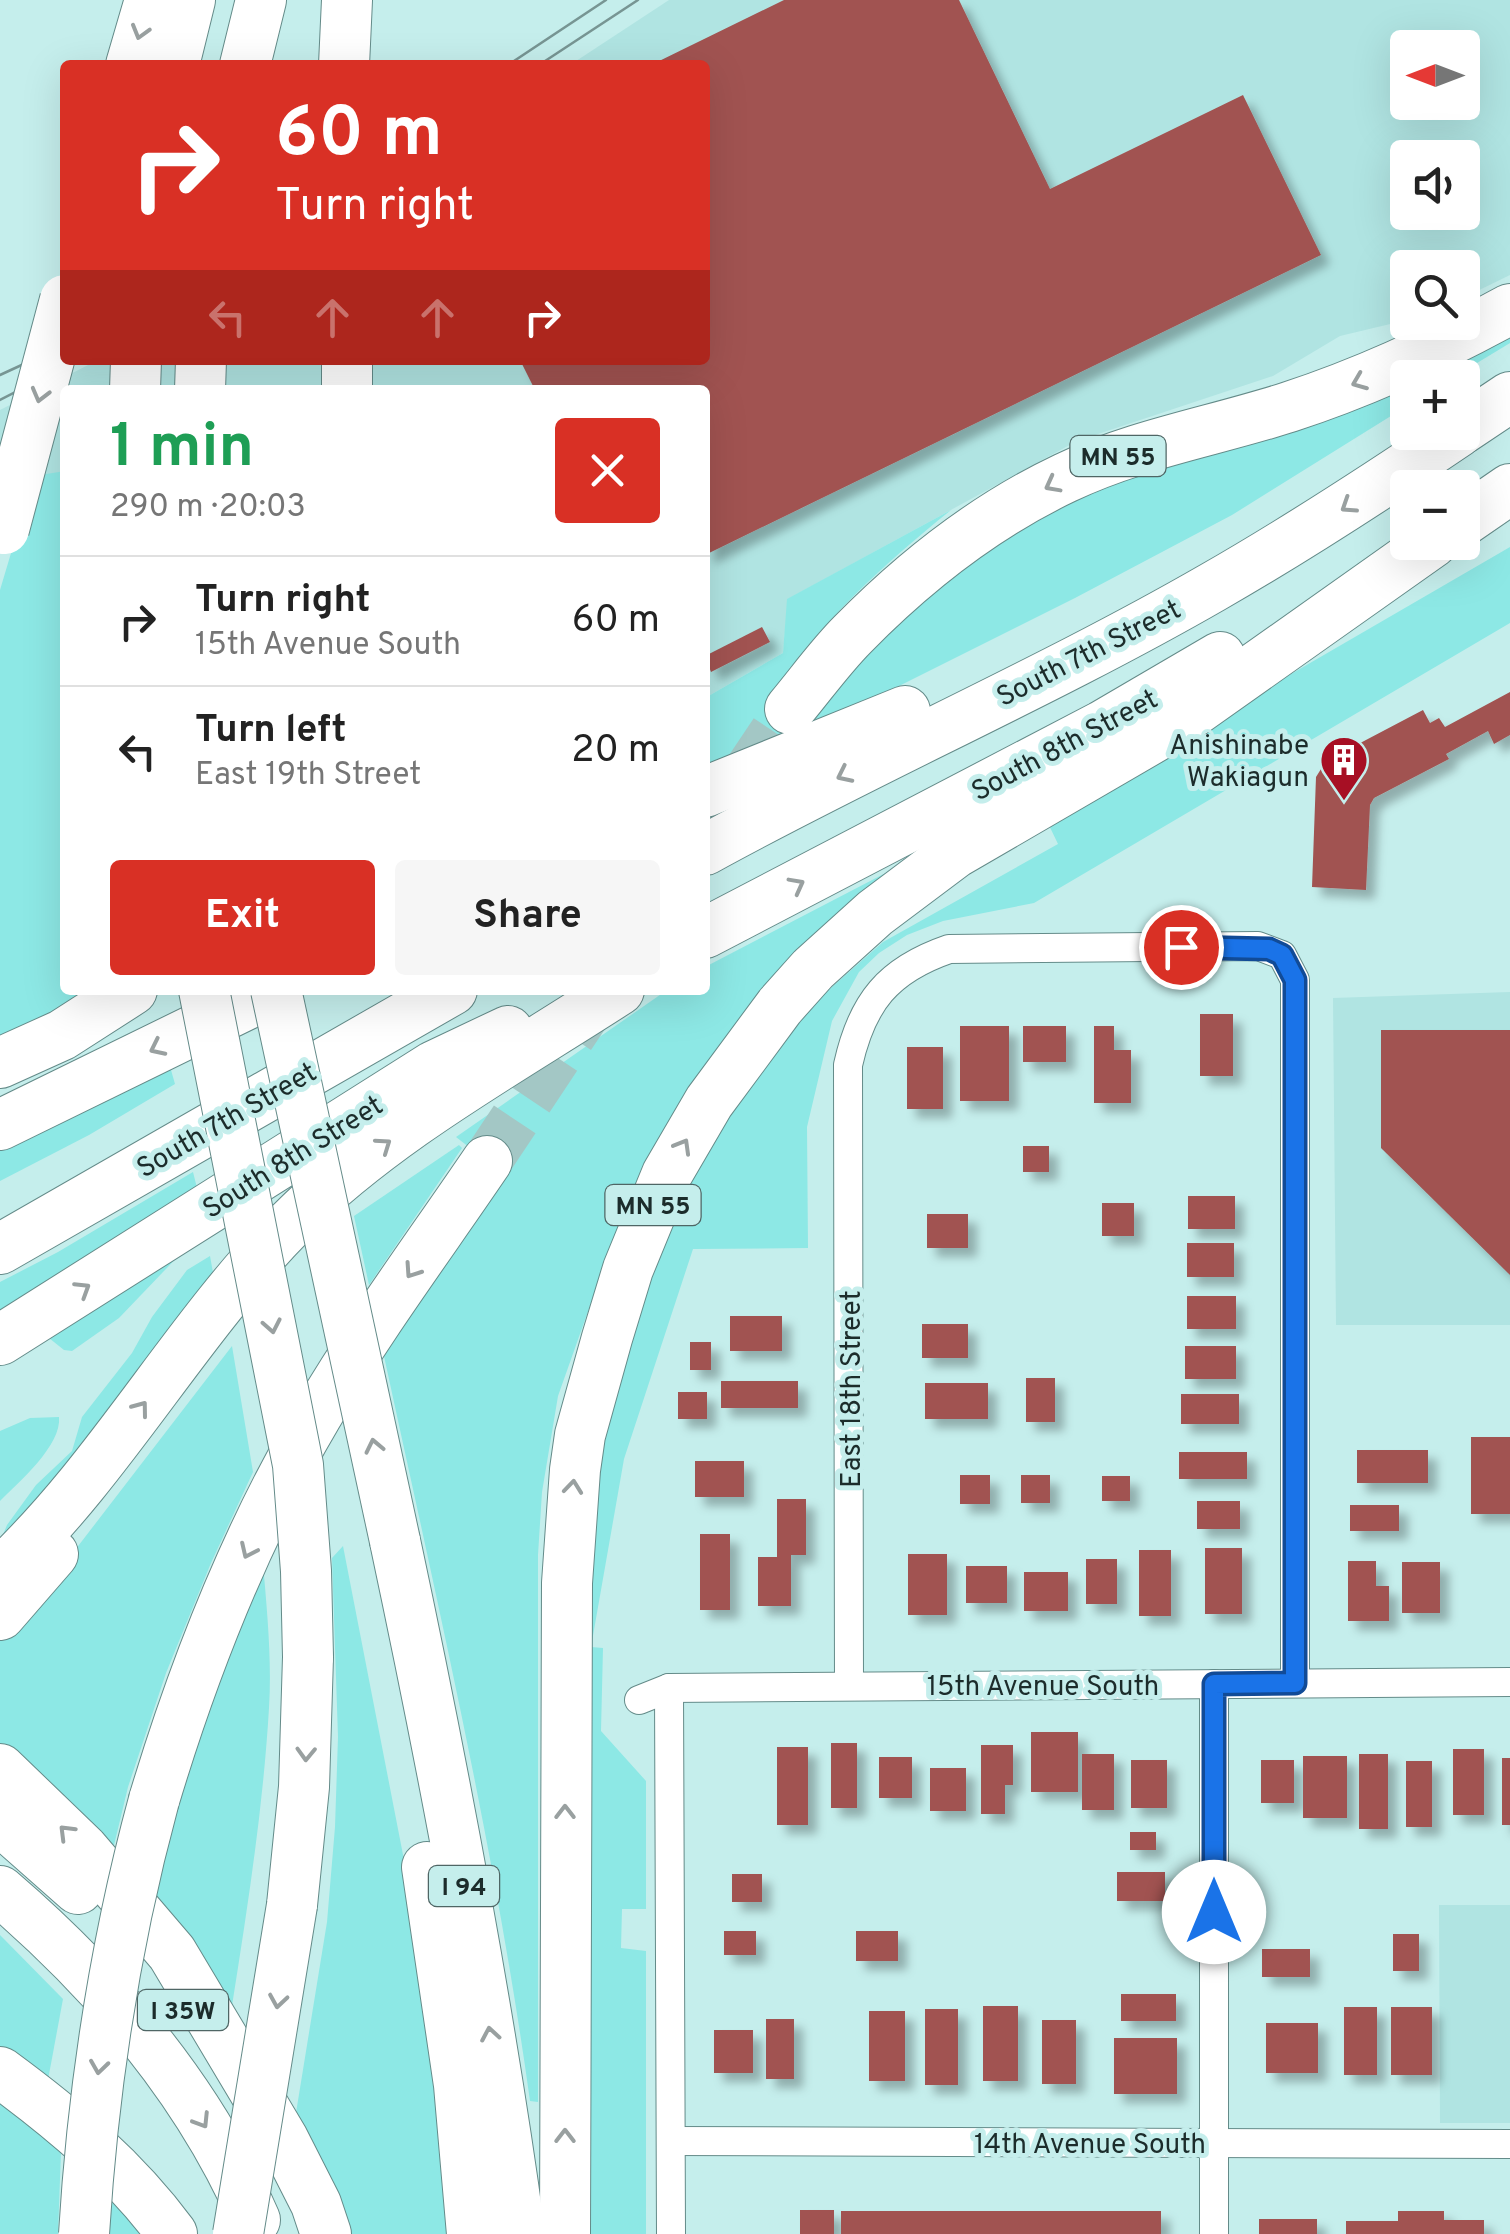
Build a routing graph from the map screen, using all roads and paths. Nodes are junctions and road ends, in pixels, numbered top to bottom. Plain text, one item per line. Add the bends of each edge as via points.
1 (150, 0) edge
2 (190, 0) edge
3 (262, 0) edge
4 (132, 60) edge
5 (175, 60) edge
6 (245, 60) edge
7 (1510, 309) edge
8 (60, 319) edge
9 (1510, 397) edge
10 (1480, 417) edge
11 (1432, 450) edge
12 (1510, 488) edge
13 (1480, 507) edge
14 (2, 537) edge
15 (1390, 557) edge
16 (1408, 560) edge
17 (1211, 588) junction
18 (790, 710) tunnel mouth
19 (710, 790) edge
20 (710, 847) edge
21 (710, 930) edge
22 (124, 995) edge
23 (205, 995) edge
24 (266, 995) edge
25 (277, 995) edge
26 (438, 995) edge
27 (439, 995) edge
28 (583, 995) edge
29 (611, 995) edge
30 (0, 1063) edge
31 (0, 1126) edge
32 (486, 1161) tunnel mouth
33 (0, 1211) edge
34 (0, 1250) edge
35 (0, 1340) edge
36 (395, 1541) junction
37 (4, 1597) edge
38 (1510, 1682) edge
39 (1295, 1683) junction
40 (1214, 1684) junction
41 (849, 1686) junction
42 (670, 1688) junction
43 (639, 1700) dead end
44 (0, 1769) edge
45 (0, 1820) edge
46 (0, 1891) edge
47 (0, 2072) edge
48 (671, 2142) junction
49 (1214, 2143) junction
50 (1510, 2144) edge
51 (84, 2234) edge
52 (172, 2234) edge
53 (238, 2234) edge
54 (262, 2234) edge
55 (324, 2234) edge
56 (472, 2234) edge
57 (520, 2234) edge
58 (565, 2234) edge
59 (671, 2234) edge
60 (1214, 2234) edge

1 -> 4 highway
2 - 5 highway
3 - 6 highway
7 -> 18 highway, MN 55 via 1340,390 1063,479 989,521 908,582 852,635
8 -> 14 highway, bridge
9 - 10 highway, South 7th Street
11 -> 17 highway, South 7th Street
12 - 13 highway
21 -> 15 highway, South 8th Street via 1102,726
58 -> 16 highway, MN 55 via 566,1583 575,1470 628,1268 667,1174 709,1102 780,1006 875,913 956,853 1170,728
17 - 19 highway
17 -> 20 highway, South 7th Street
22 - 30 highway via 62,1035
23 -> 53 highway, bridge via 298,1465 306,1571 304,1787 292,1904
24 -> 31 highway
36 -> 25 highway, I 94, bridge
26 - 33 highway
27 - 34 highway, South 7th Street
35 -> 28 highway, South 8th Street via 434,1066
37 -> 29 highway via 236,1284 293,1221 379,1149
32 -> 51 highway, bridge via 296,1452 199,1662 154,1800 108,2002
36 - 56 highway via 416,1787 459,2084
57 -> 36 highway, I 94 via 444,1770
38 - 39 street, 15th Avenue South
39 - 40 street, 15th Avenue South
39 - 41 street, East 18th Street via 1295,980 1282,955 1258,946 949,949 890,979 856,1031 848,1065
40 - 41 street, 15th Avenue South
40 - 49 street
41 - 42 street, 15th Avenue South
42 - 43 street, 15th Avenue South
42 - 48 street
55 -> 44 highway via 283,2138 172,1954 84,1849
45 - 55 highway, I 35W via 96,1906 195,2024 276,2144
46 -> 54 highway, I 35W via 82,1966 161,2060 225,2158
47 - 52 highway via 122,2174
48 - 49 street, 14th Avenue South
48 - 59 street
49 - 50 street, 14th Avenue South
49 - 60 street

